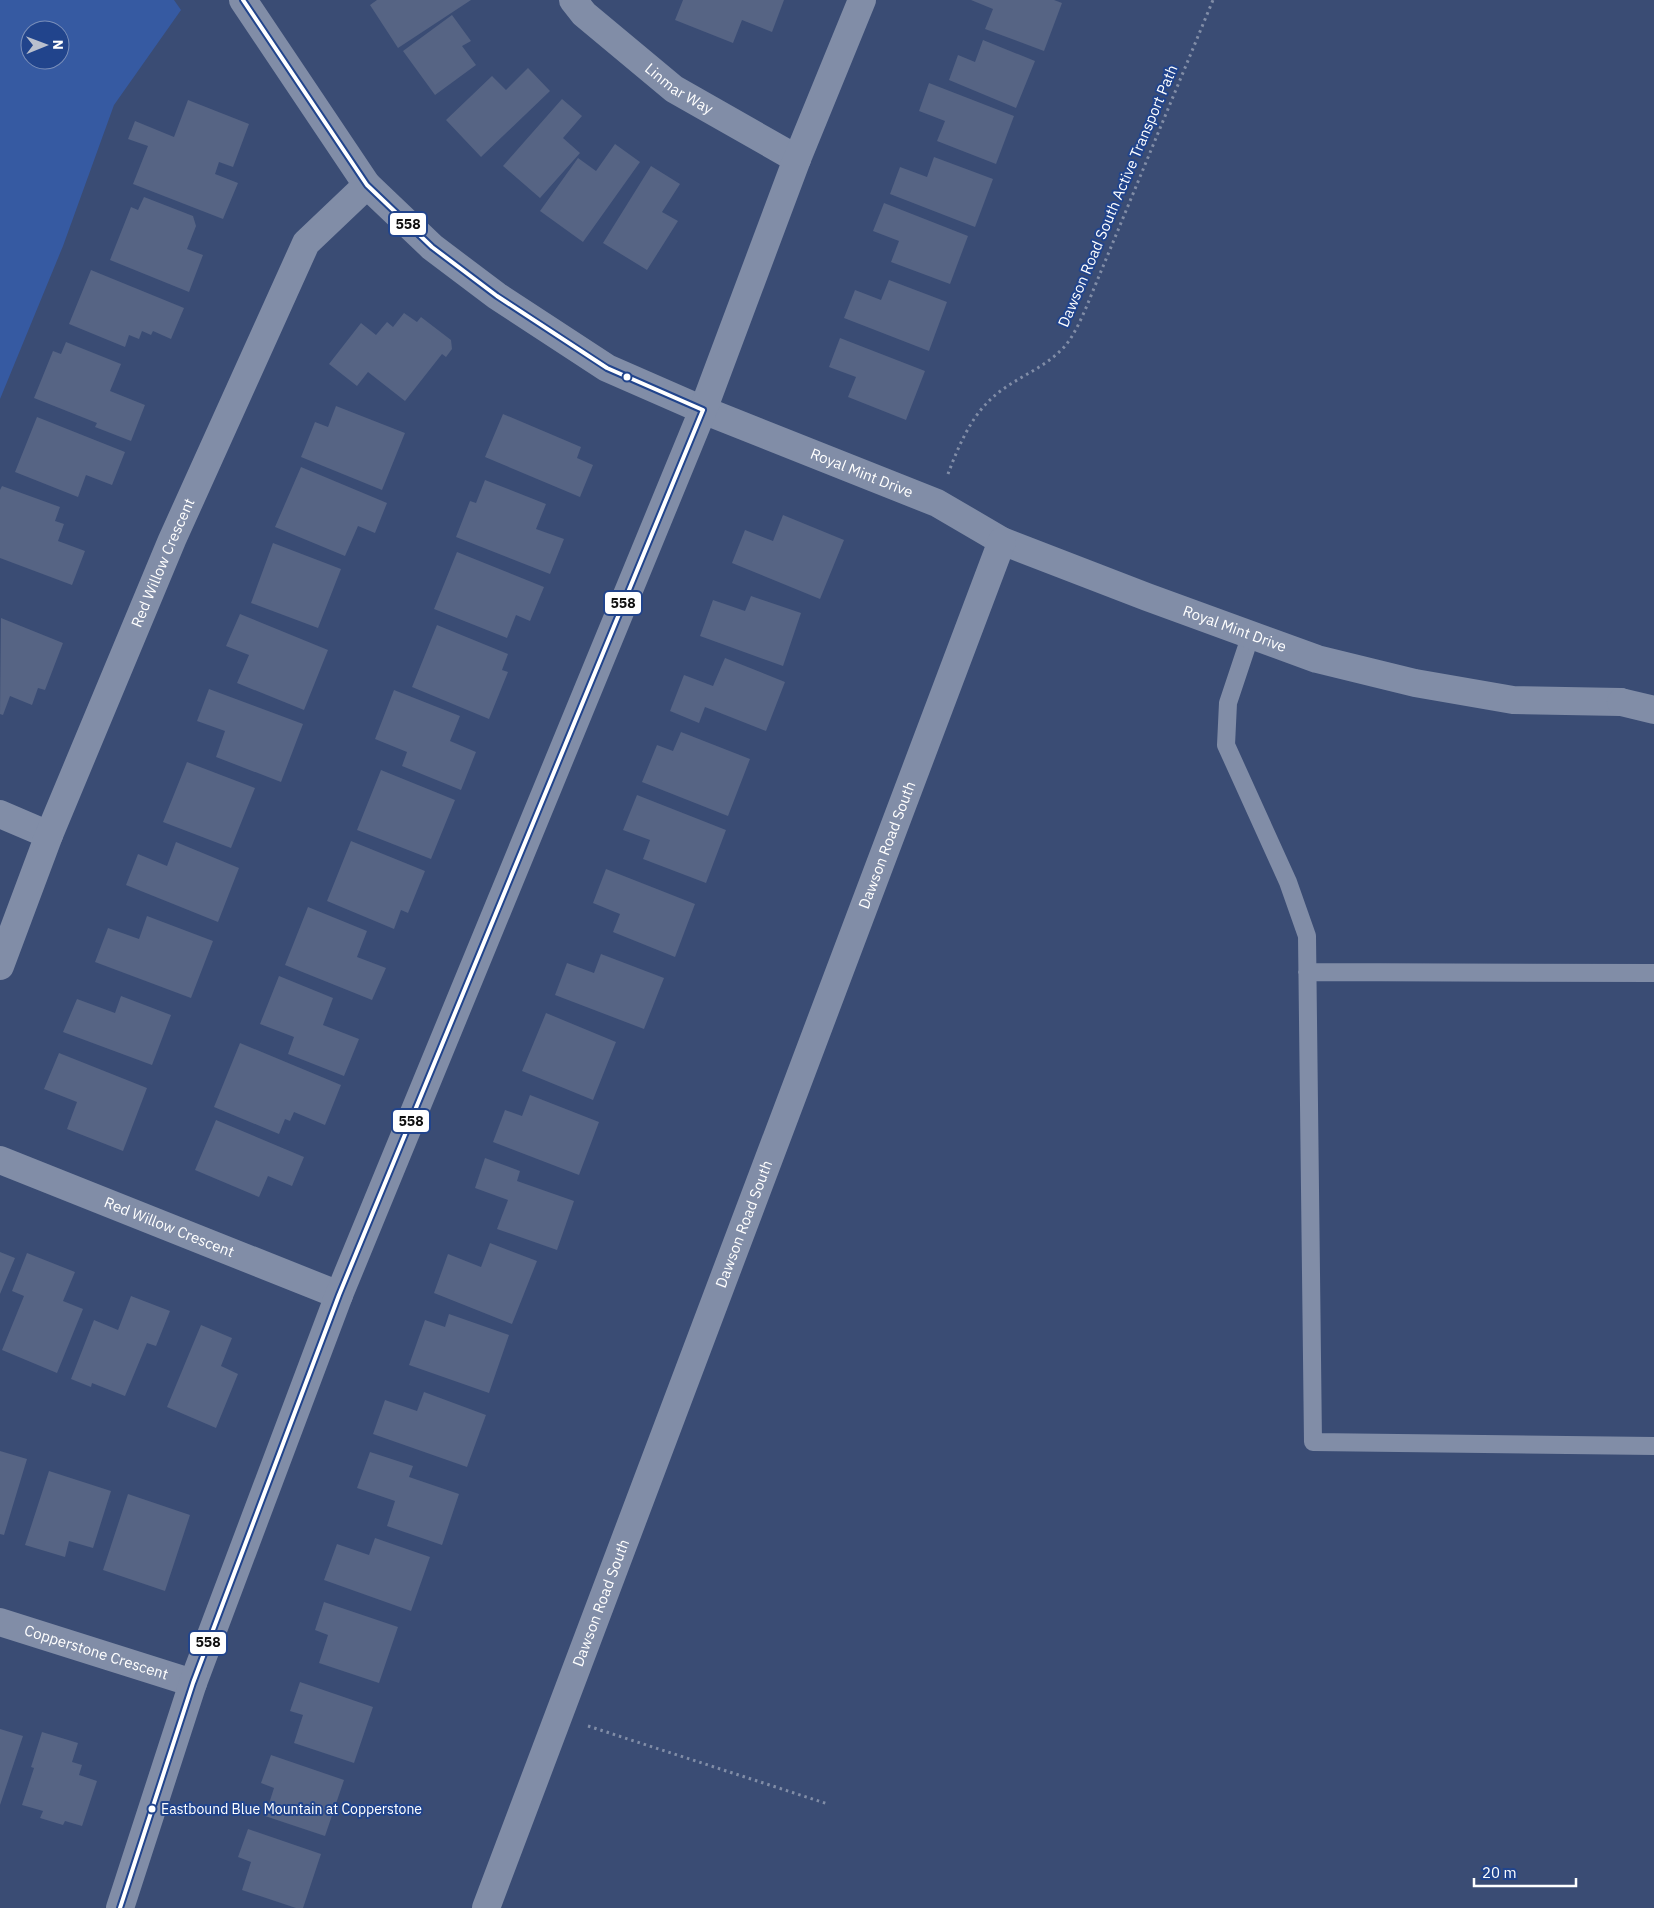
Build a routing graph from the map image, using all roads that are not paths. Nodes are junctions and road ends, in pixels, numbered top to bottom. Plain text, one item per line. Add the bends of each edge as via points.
1 (243, 0) edge
2 (573, 0) edge
3 (862, 0) edge
4 (797, 159) junction
5 (367, 185) junction
6 (703, 410) junction
7 (1002, 541) junction
8 (1250, 634) junction
9 (1654, 695) edge
10 (1621, 702) junction
11 (1654, 710) edge
12 (0, 814) edge
13 (49, 835) junction
14 (0, 966) edge
15 (1308, 972) junction
16 (1654, 973) edge
17 (0, 1160) edge
18 (338, 1295) junction
19 (1654, 1446) edge
20 (0, 1622) edge
21 (193, 1683) junction
22 (120, 1908) edge
23 (486, 1908) edge

1 - 5 main road, Royal Mint Drive
2 - 4 main road, Linmar Way via 584,14 674,89
3 - 4 main road
4 - 6 main road
5 - 6 main road, Royal Mint Drive via 432,247 497,296 607,368
5 - 13 main road, Red Willow Crescent via 306,243 172,540
6 - 7 main road, Royal Mint Drive via 937,503
6 - 18 main road
7 - 8 main road, Royal Mint Drive
7 - 23 main road, Dawson Road South
8 - 10 main road, Royal Mint Drive via 1318,659 1415,683 1513,700
8 - 15 lane via 1228,703 1226,745 1288,882 1307,936
9 - 10 main road
10 - 11 main road
12 - 13 main road
13 - 14 main road, Red Willow Crescent
15 - 16 lane
15 - 19 lane via 1313,1442
17 - 18 main road, Red Willow Crescent
18 - 21 main road
20 - 21 main road, Copperstone Crescent
21 - 22 main road

